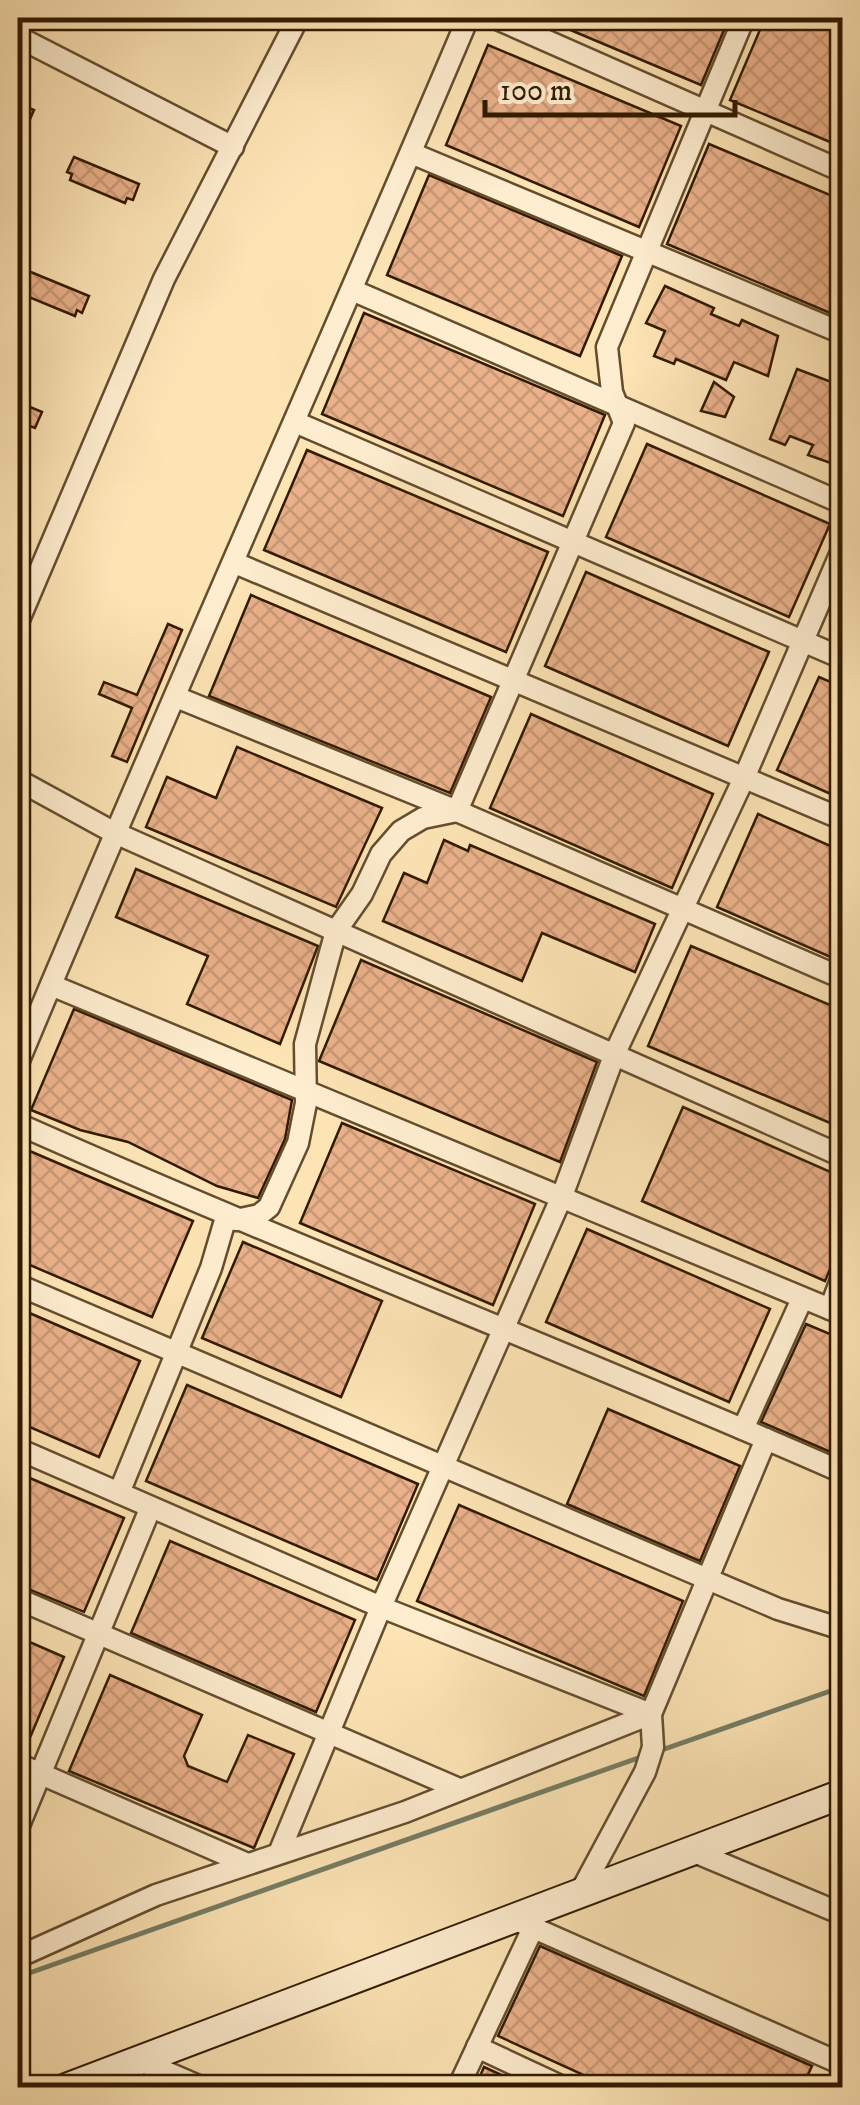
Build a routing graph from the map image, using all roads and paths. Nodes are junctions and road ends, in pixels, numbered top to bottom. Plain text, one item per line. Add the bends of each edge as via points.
1 (298, 18) edge
2 (468, 18) edge
3 (496, 18) edge
4 (744, 18) edge
5 (18, 37) edge
6 (703, 110) junction
7 (233, 148) junction
8 (411, 153) junction
9 (842, 171) edge
10 (647, 250) junction
11 (352, 290) junction
12 (842, 334) edge
13 (619, 406) junction
14 (294, 422) junction
15 (842, 503) edge
16 (576, 541) junction
17 (842, 550) edge
18 (235, 563) junction
19 (18, 622) edge
20 (802, 641) junction
21 (842, 658) edge
22 (516, 682) junction
23 (176, 697) junction
24 (744, 778) junction
25 (18, 780) edge
26 (457, 811) junction
27 (842, 819) edge
28 (113, 832) junction
29 (685, 908) junction
30 (336, 931) junction
31 (842, 978) edge
32 (50, 984) junction
33 (615, 1053) junction
34 (18, 1063) edge
35 (303, 1090) junction
36 (18, 1124) edge
37 (842, 1156) edge
38 (562, 1196) junction
39 (231, 1218) junction
40 (842, 1277) edge
41 (18, 1284) edge
42 (802, 1298) junction
43 (836, 1312) edge
44 (506, 1327) junction
45 (175, 1352) junction
46 (743, 1429) junction
47 (766, 1439) junction
48 (18, 1449) edge
49 (445, 1468) junction
50 (842, 1472) edge
51 (119, 1494) junction
52 (150, 1509) junction
53 (710, 1580) junction
54 (18, 1599) edge
55 (381, 1608) junction
56 (842, 1629) edge
57 (98, 1634) junction
58 (651, 1714) junction
59 (329, 1733) junction
60 (18, 1764) edge
61 (40, 1774) junction
62 (459, 1789) junction
63 (842, 1794) edge
64 (18, 1828) edge
65 (692, 1851) junction
66 (279, 1853) junction
67 (245, 1864) junction
68 (579, 1896) junction
69 (842, 1914) edge
70 (522, 1923) junction
71 (18, 1958) edge
72 (477, 2047) junction
73 (136, 2058) junction
74 (842, 2064) edge
75 (66, 2088) edge
76 (202, 2088) edge
77 (458, 2088) edge
78 (566, 2088) edge

1 - 7 street
2 - 8 street
3 - 6 street
4 - 6 street
5 - 7 street
6 - 9 street
6 - 10 street
7 - 19 street via 164,279
8 - 10 street
8 - 11 street
10 - 12 street
10 - 13 street via 607,347
11 - 13 street
11 - 14 street
13 - 15 street
13 - 16 street via 621,435
14 - 16 street
14 - 18 street
16 - 20 street
16 - 22 street
17 - 20 street
18 - 22 street
18 - 23 street
20 - 21 street
20 - 24 street
22 - 24 street
22 - 26 street
23 - 26 street
23 - 28 street
24 - 27 street
24 - 29 street
25 - 28 street
26 - 29 street
26 - 30 street via 422,818 401,831 380,854
28 - 30 street
28 - 32 street
29 - 31 street
29 - 33 street
30 - 33 street
30 - 35 street via 310,1020
32 - 34 street
32 - 35 street
33 - 37 street
33 - 38 street
35 - 38 street
35 - 39 street via 304,1125 278,1194 258,1215
36 - 39 street
38 - 42 street
38 - 44 street
39 - 44 street
39 - 45 street
40 - 43 street
41 - 45 street
42 - 43 street
42 - 46 street
44 - 46 street
44 - 49 street
45 - 49 street
45 - 51 street
46 - 47 street
47 - 50 street
47 - 53 street
48 - 51 street
49 - 53 street
49 - 55 street
51 - 52 street
52 - 55 street
52 - 57 street
53 - 56 street
53 - 58 street
54 - 57 street
55 - 58 street
55 - 59 street
57 - 59 street
57 - 61 street
58 - 62 street
58 - 68 street via 653,1747 645,1772
59 - 62 street
59 - 66 street
60 - 61 street
61 - 64 street
61 - 67 street
62 - 66 street
63 - 65 street
65 - 68 street
65 - 69 street
66 - 67 street
67 - 71 street via 156,1895
68 - 70 street
70 - 72 street
70 - 73 street
70 - 74 street
72 - 77 street
72 - 78 street
73 - 75 street
73 - 76 street

